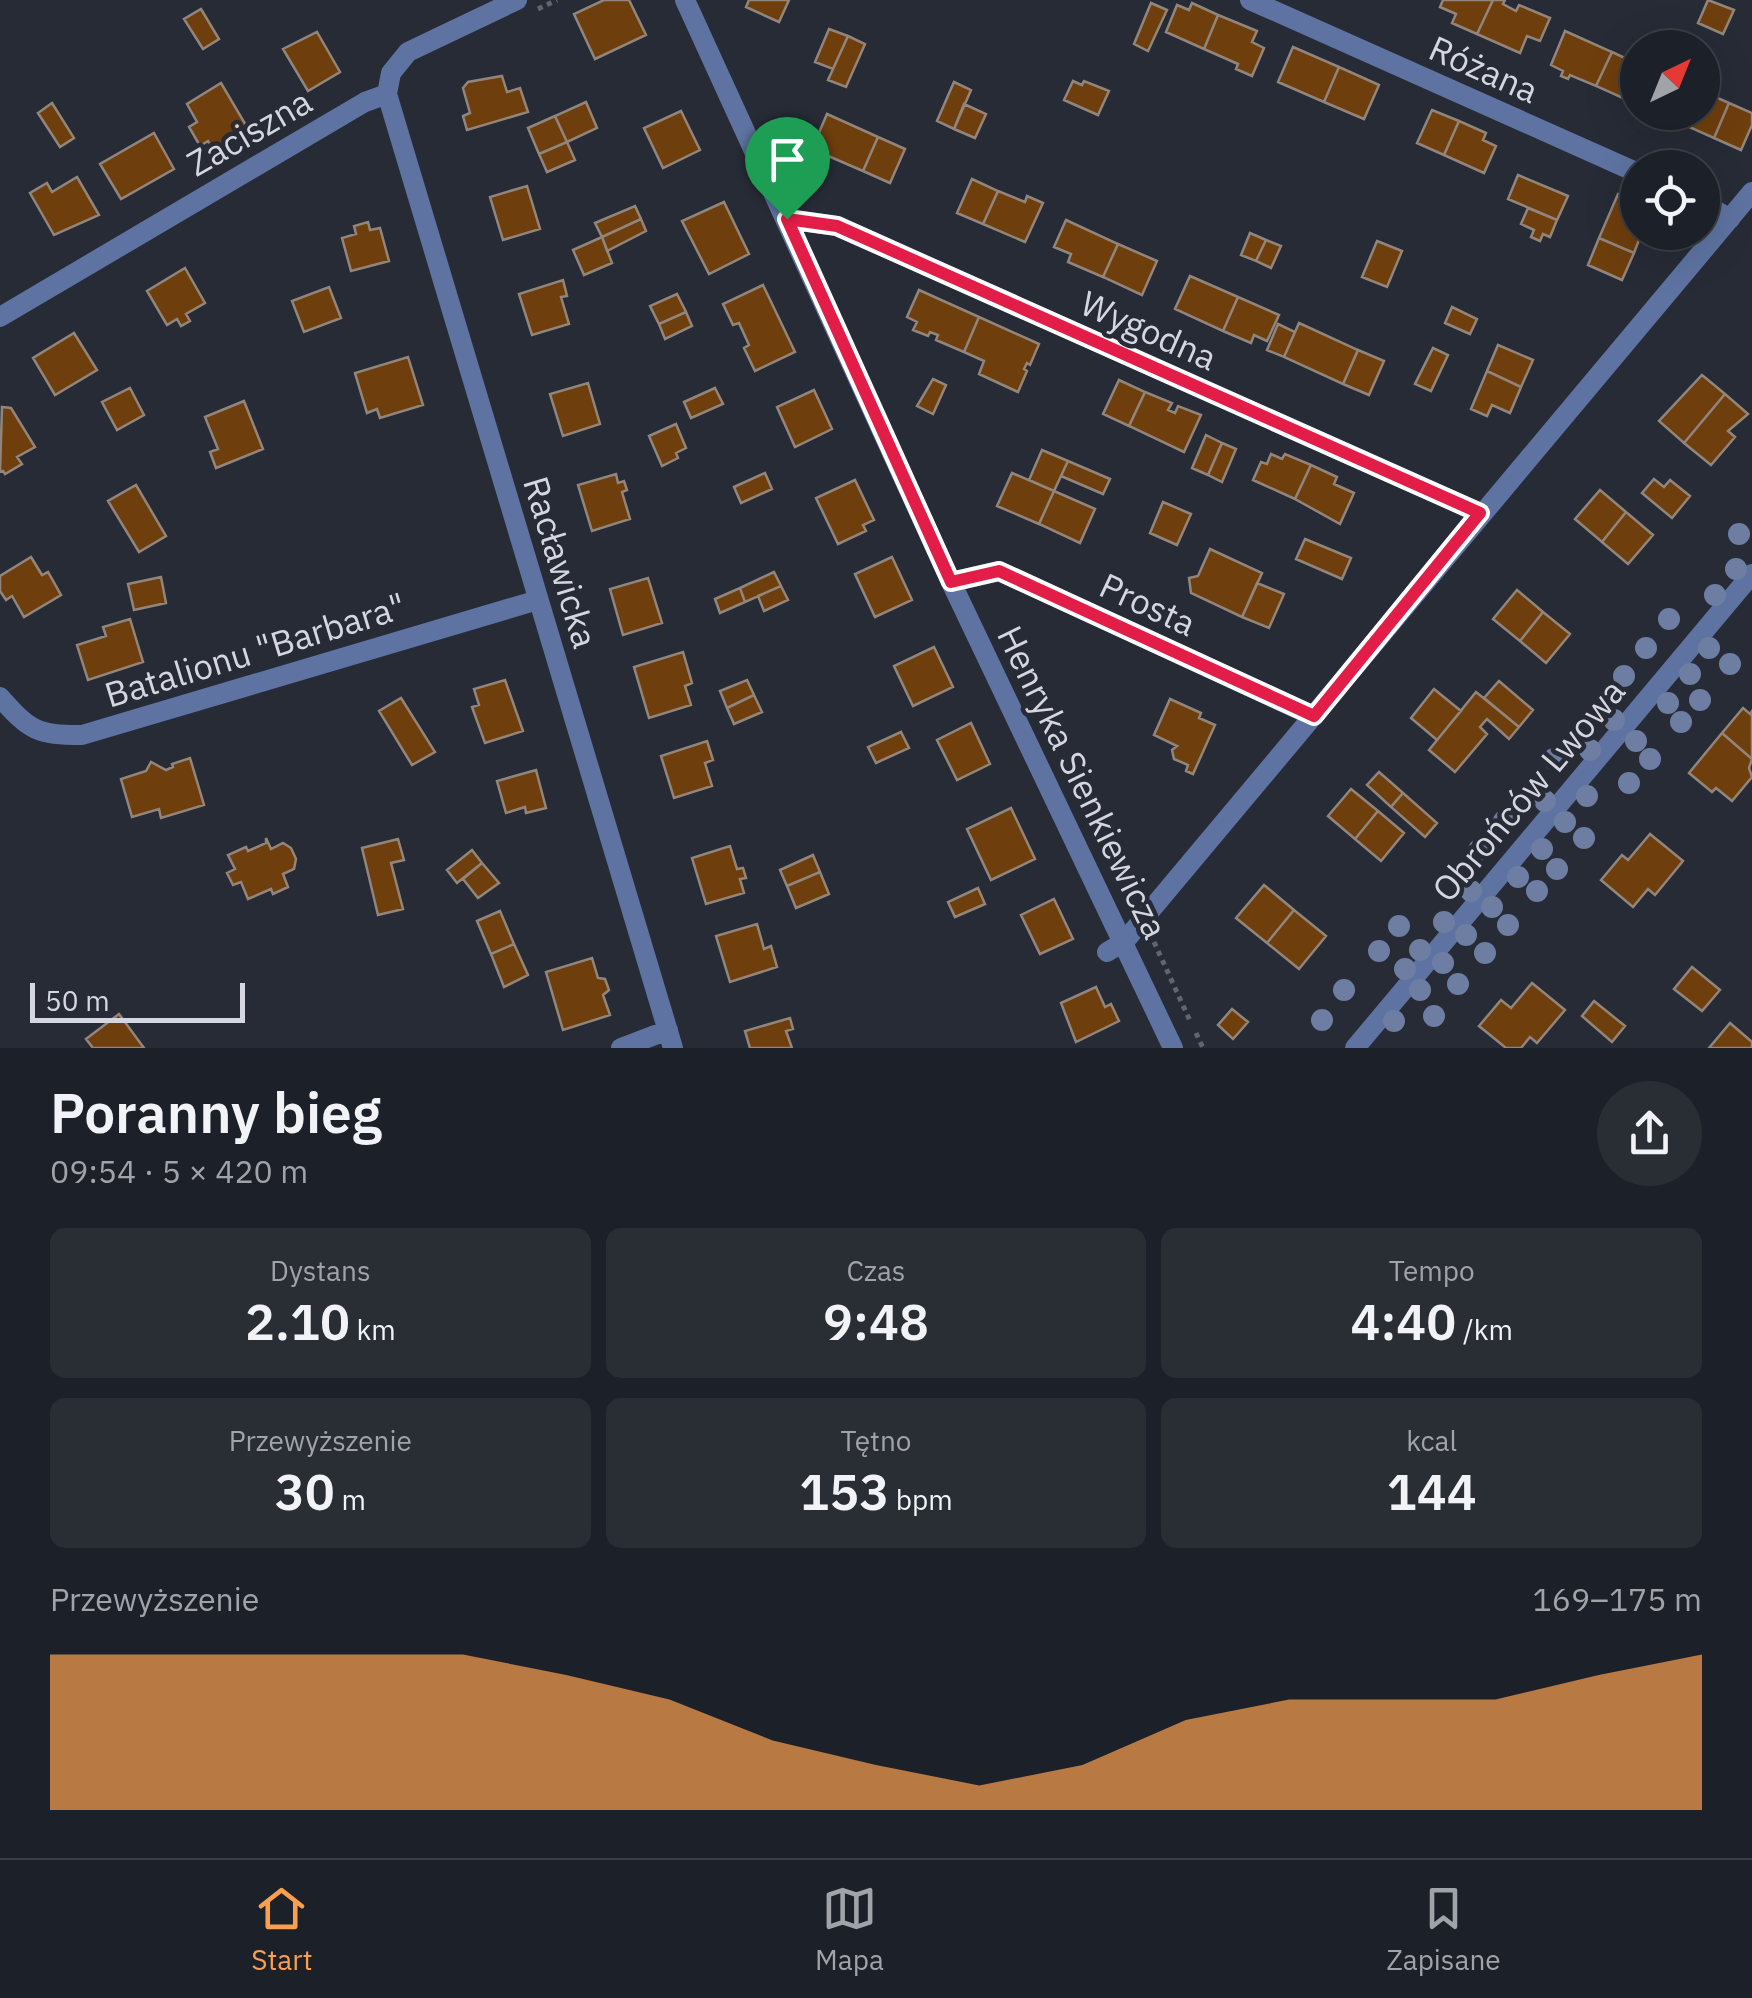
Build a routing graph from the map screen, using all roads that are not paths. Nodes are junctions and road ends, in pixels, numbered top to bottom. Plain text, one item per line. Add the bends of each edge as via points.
1 (517, 0) edge
2 (684, 0) edge
3 (1250, 0) edge
4 (387, 94) junction
5 (1620, 165) edge
6 (1752, 192) edge
7 (1720, 213) edge
8 (787, 219) junction
9 (1730, 219) junction
10 (0, 317) edge
11 (1480, 513) junction
12 (1752, 574) edge
13 (951, 582) junction
14 (538, 600) junction
15 (0, 697) edge
16 (1314, 716) junction
17 (1116, 947) junction
18 (671, 1039) edge
19 (621, 1048) edge
20 (1173, 1048) edge
21 (1355, 1048) edge

1 - 4 street via 408,52 392,72
2 - 8 street, Henryka Sienkiewicza
3 - 5 street, Różana
4 - 10 street, Zaciszna
4 - 14 street, Racławicka
6 - 9 street
7 - 9 street
8 - 11 street, Wygodna via 837,226
8 - 13 street, Henryka Sienkiewicza
9 - 11 street
11 - 16 street
12 - 21 street, Obrońców Lwowa
13 - 16 street, Prosta via 999,571
13 - 17 street, Henryka Sienkiewicza
14 - 15 street, Batalionu "Barbara" via 82,735 48,735 22,722
14 - 18 street, Racławicka
16 - 17 street
17 - 20 street, Henryka Sienkiewicza
18 - 19 street

